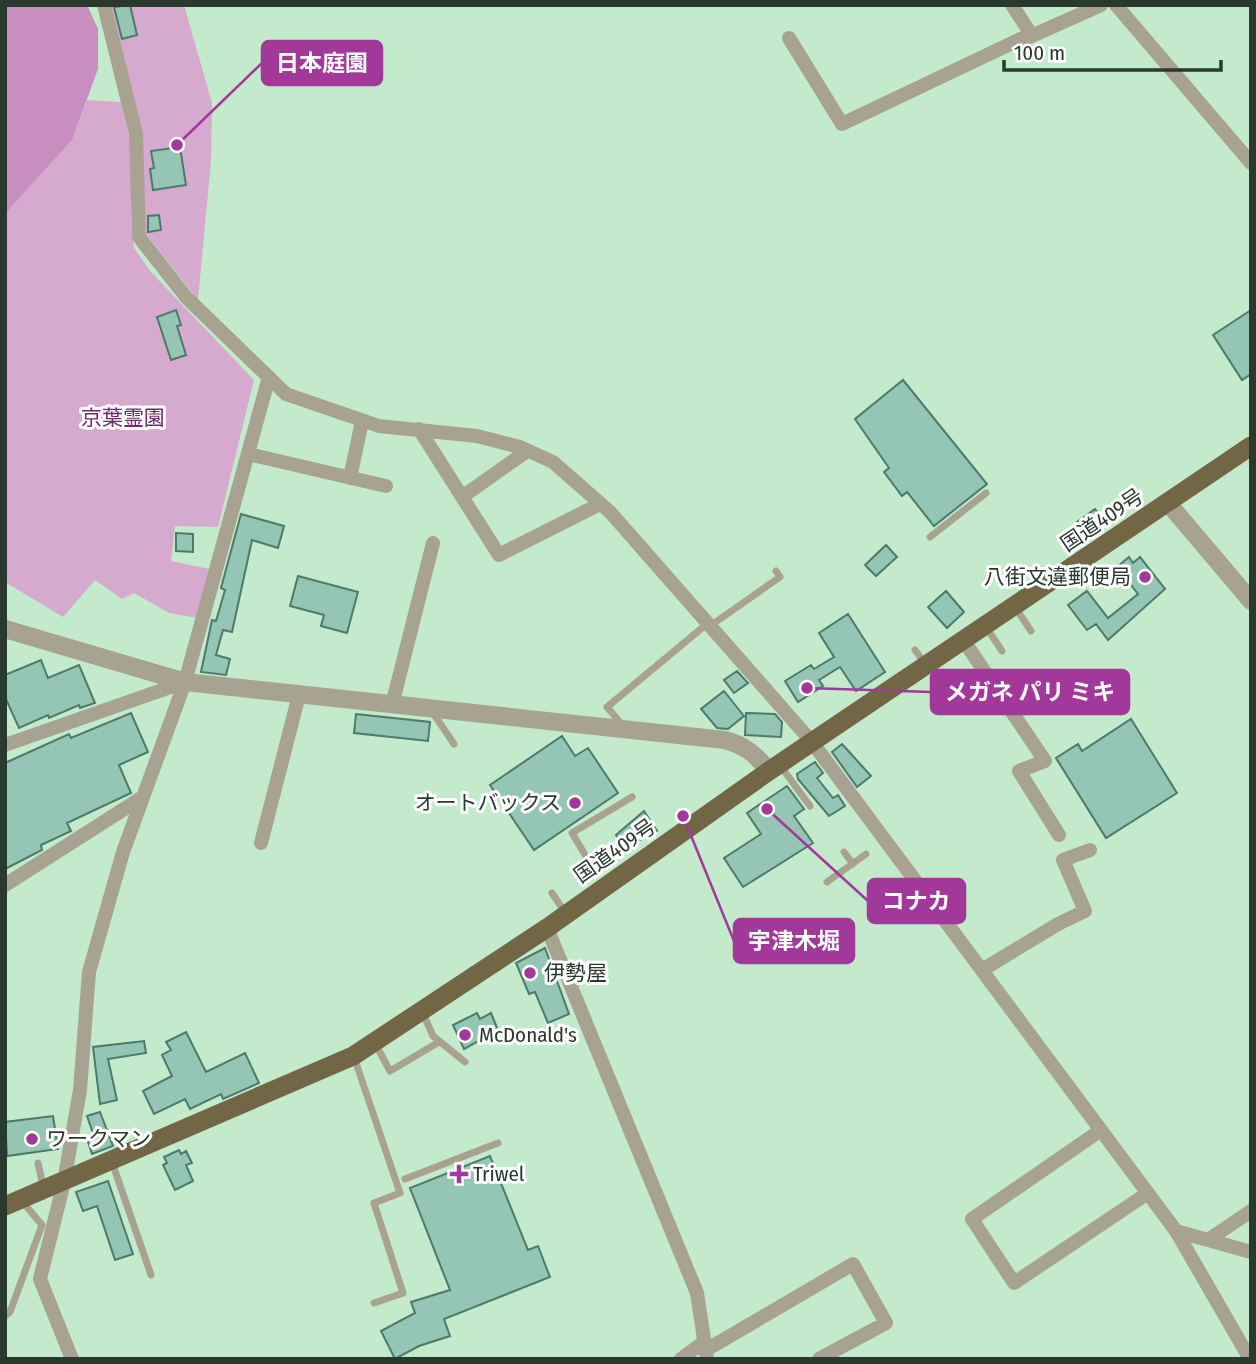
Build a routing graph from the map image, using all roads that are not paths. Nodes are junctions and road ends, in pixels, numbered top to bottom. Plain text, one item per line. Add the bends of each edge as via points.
1 (104, 5) edge
2 (1012, 5) edge
3 (1101, 5) edge
4 (1116, 5) edge
5 (1031, 34) junction
6 (789, 38) dead end
7 (1251, 163) edge
8 (269, 377) junction
9 (362, 421) junction
10 (419, 429) junction
11 (1251, 446) edge
12 (527, 451) junction
13 (248, 453) junction
14 (350, 478) junction
15 (386, 486) dead end
16 (986, 493) dead end
17 (462, 497) junction
18 (1168, 503) junction
19 (600, 504) junction
20 (930, 537) dead end
21 (433, 543) dead end
22 (776, 571) dead end
23 (1251, 601) edge
24 (1007, 609) junction
25 (709, 624) junction
26 (5, 629) edge
27 (1031, 631) dead end
28 (964, 641) junction
29 (915, 650) dead end
30 (1002, 651) dead end
31 (926, 666) junction
32 (185, 682) junction
33 (299, 695) junction
34 (392, 705) junction
35 (430, 709) junction
36 (626, 730) junction
37 (812, 742) junction
38 (454, 744) dead end
39 (5, 745) edge
40 (774, 767) junction
41 (143, 797) junction
42 (632, 797) dead end
43 (810, 806) dead end
44 (1059, 835) dead end
45 (261, 843) dead end
46 (1090, 850) dead end
47 (845, 852) dead end
48 (866, 854) dead end
49 (587, 858) dead end
50 (853, 864) junction
51 (827, 882) dead end
52 (5, 884) edge
53 (552, 893) dead end
54 (566, 914) junction
55 (547, 928) junction
56 (982, 970) junction
57 (422, 1011) junction
58 (375, 1042) junction
59 (439, 1042) junction
60 (353, 1056) junction
61 (465, 1062) dead end
62 (1101, 1130) junction
63 (498, 1143) dead end
64 (112, 1162) junction
65 (38, 1163) dead end
66 (405, 1179) dead end
67 (64, 1182) junction
68 (44, 1190) junction
69 (1148, 1193) junction
70 (13, 1202) edge
71 (1251, 1211) edge
72 (1175, 1231) junction
73 (1208, 1240) junction
74 (1251, 1252) edge
75 (151, 1275) dead end
76 (374, 1303) dead end
77 (5, 1316) edge
78 (706, 1350) edge
79 (72, 1359) edge
80 (681, 1359) edge
81 (819, 1359) edge
82 (1250, 1359) edge

1 - 8 street via 136,134 139,237 186,297
2 - 5 street
3 - 5 street via 1027,38
4 - 7 street
5 - 6 street via 842,124
8 - 9 street via 286,394
8 - 13 street
9 - 10 street
9 - 14 street
10 - 12 street via 477,436
10 - 17 street
11 - 18 highway, 国道409号
12 - 17 street
12 - 19 street via 553,462
13 - 14 street
13 - 32 street
14 - 15 street
16 - 20 lane
17 - 19 street via 499,555
18 - 23 street
18 - 24 highway, 国道409号 via 1052,574
19 - 25 street
21 - 34 street
22 - 25 lane via 780,577
24 - 27 lane
24 - 28 highway, 国道409号
24 - 30 lane
25 - 36 lane via 607,707
25 - 37 street
26 - 32 street
28 - 31 highway, 国道409号
28 - 44 street via 1045,761 1019,771
29 - 31 lane
31 - 37 highway, 国道409号
32 - 33 street
32 - 39 street
32 - 41 street
33 - 34 street
33 - 45 street
34 - 35 street
35 - 36 street
35 - 38 lane
36 - 40 street via 725,740 744,746
37 - 40 highway, 国道409号
37 - 56 street
40 - 43 lane
40 - 54 highway, 国道409号
41 - 52 street
41 - 67 street via 89,972 80,1090
42 - 49 lane via 572,833
46 - 56 street via 1063,860 1085,911
47 - 50 lane
48 - 50 lane
50 - 51 lane
53 - 54 lane
54 - 55 highway, 国道409号
55 - 57 highway, 国道409号
55 - 78 street via 697,1293
56 - 62 street
57 - 58 highway, 国道409号
57 - 59 lane
58 - 59 lane via 390,1071
58 - 60 highway, 国道409号
59 - 61 lane
60 - 64 highway, 国道409号
60 - 76 lane via 400,1193 374,1203 403,1293
62 - 69 street
62 - 69 street via 972,1219 1014,1283
63 - 66 lane
64 - 67 highway, 国道409号
64 - 75 lane
65 - 68 lane
67 - 68 highway, 国道409号
67 - 79 street via 40,1279
68 - 70 highway, 国道409号
69 - 72 street
70 - 77 lane via 42,1225
71 - 73 street
72 - 73 street
72 - 82 street
73 - 74 street
78 - 80 street
78 - 81 street via 853,1264 886,1323

